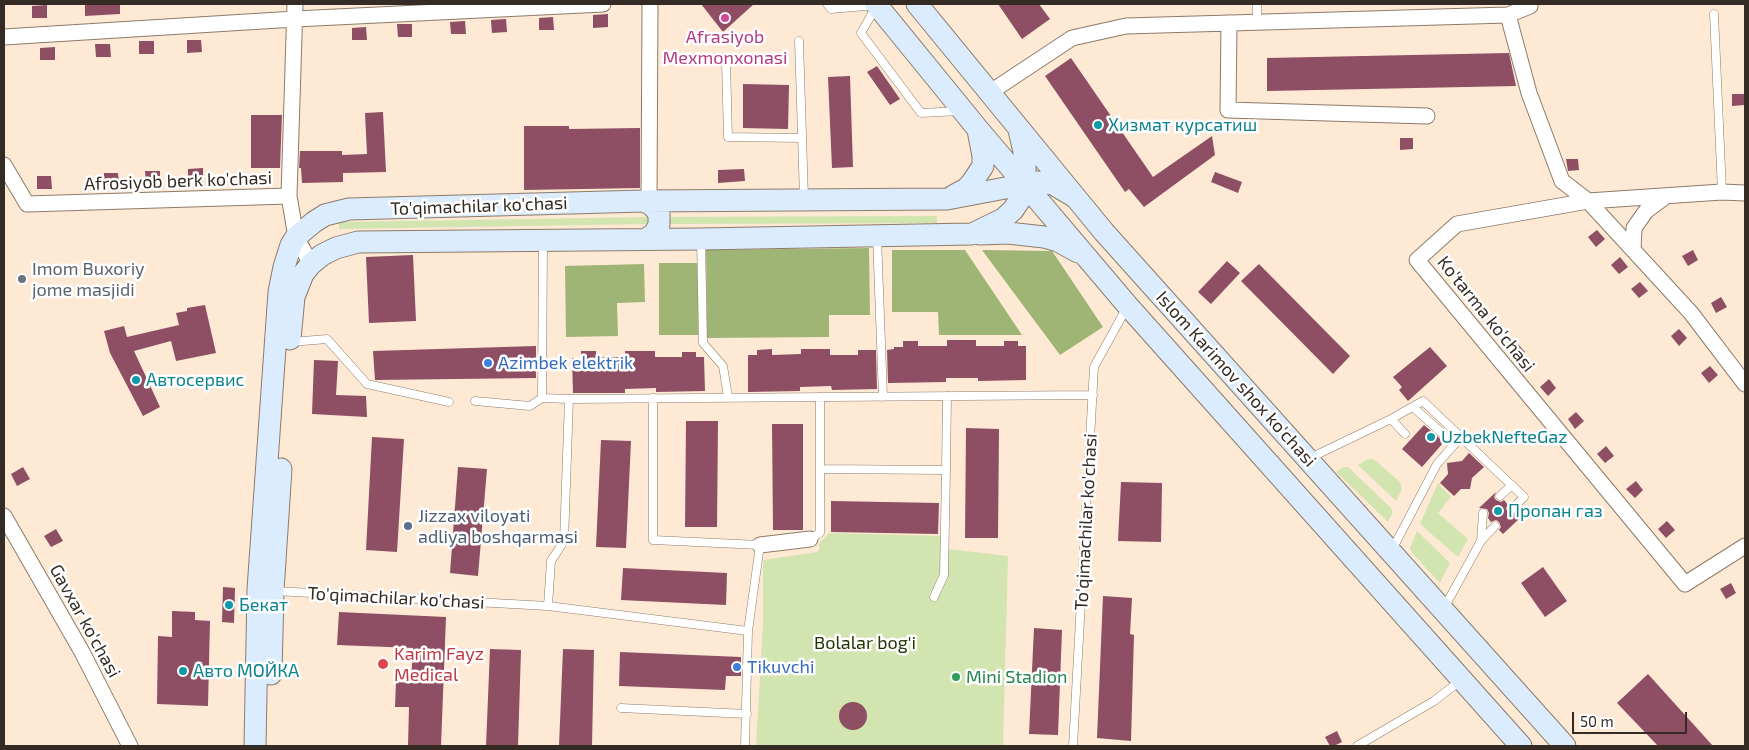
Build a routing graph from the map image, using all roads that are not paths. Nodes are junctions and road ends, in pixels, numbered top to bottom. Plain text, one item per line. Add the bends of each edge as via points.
1 (603, 4) edge
2 (650, 4) edge
3 (827, 4) edge
4 (876, 4) edge
5 (917, 4) edge
6 (1257, 4) edge
7 (1530, 4) edge
8 (295, 11) edge
9 (1714, 14) dead end
10 (1508, 15) junction
11 (1229, 23) junction
12 (1257, 23) junction
13 (4, 37) edge
14 (799, 41) dead end
15 (726, 63) dead end
16 (989, 93) junction
17 (963, 111) junction
18 (1427, 116) dead end
19 (977, 128) junction
20 (1020, 130) junction
21 (802, 138) junction
22 (4, 165) edge
23 (1025, 184) junction
24 (1722, 192) junction
25 (1745, 193) edge
26 (289, 196) junction
27 (1665, 196) junction
28 (1075, 197) junction
29 (946, 199) junction
30 (804, 200) junction
31 (647, 201) junction
32 (1588, 202) junction
33 (972, 234) junction
34 (296, 236) junction
35 (877, 236) junction
36 (646, 239) junction
37 (701, 239) junction
38 (543, 240) junction
39 (1633, 250) junction
40 (1088, 258) junction
41 (311, 264) junction
42 (1128, 306) junction
43 (289, 342) junction
44 (1745, 384) edge
45 (1093, 395) junction
46 (820, 396) junction
47 (947, 396) junction
48 (728, 397) junction
49 (883, 397) junction
50 (542, 398) junction
51 (653, 398) junction
52 (569, 399) junction
53 (475, 401) dead end
54 (449, 402) dead end
55 (1413, 407) junction
56 (1390, 419) junction
57 (1405, 434) dead end
58 (1461, 437) junction
59 (1454, 444) junction
60 (1307, 459) junction
61 (820, 469) junction
62 (946, 470) junction
63 (1512, 485) junction
64 (1500, 496) dead end
65 (1512, 509) dead end
66 (1483, 513) dead end
67 (4, 516) edge
68 (1495, 526) dead end
69 (810, 539) joint
70 (1481, 542) junction
71 (760, 545) junction
72 (1745, 546) edge
73 (1391, 552) junction
74 (266, 590) junction
75 (934, 598) dead end
76 (548, 606) junction
77 (1443, 610) junction
78 (748, 631) junction
79 (1461, 680) junction
80 (621, 708) dead end
81 (747, 714) junction
82 (130, 746) edge
83 (255, 746) edge
84 (267, 746) edge
85 (745, 746) edge
86 (1073, 746) edge
87 (1357, 746) edge
88 (1521, 746) edge
89 (1565, 746) edge

1 - 8 street
2 - 31 street
3 - 4 lane via 831,9
4 - 17 main road, Islom Karimov shox ko'chasi
4 - 17 lane via 861,33 921,113
5 - 16 main road, Islom Karimov shox ko'chasi
6 - 12 lane
7 - 10 street
8 - 13 street
8 - 26 street, Afrosiyob berk ko'chasi
9 - 24 lane
10 - 12 street
10 - 32 street via 1530,93 1562,180
11 - 12 street
11 - 16 street via 1126,26 1072,38
11 - 18 street via 1228,110
14 - 21 lane
15 - 21 lane via 728,137
16 - 20 main road, Islom Karimov shox ko'chasi
17 - 19 main road, Islom Karimov shox ko'chasi
19 - 23 main road, Islom Karimov shox ko'chasi
19 - 29 main road via 983,166 966,190
20 - 23 main road, To'qimachilar ko'chasi
20 - 28 main road, Islom Karimov shox ko'chasi
21 - 30 lane
22 - 26 street, Afrosiyob berk ko'chasi via 27,204
23 - 28 main road, To'qimachilar ko'chasi via 1053,184
23 - 29 main road, To'qimachilar ko'chasi
23 - 33 main road, To'qimachilar ko'chasi via 1013,210
23 - 40 main road, Islom Karimov shox ko'chasi
24 - 25 street, Ko'tarma ko'chasi
24 - 27 street, Ko'tarma ko'chasi
26 - 34 street
27 - 32 street, Ko'tarma ko'chasi
27 - 39 street via 1646,211 1634,228
28 - 60 main road, Islom Karimov shox ko'chasi
29 - 30 main road, To'qimachilar ko'chasi
30 - 31 main road, To'qimachilar ko'chasi
31 - 34 main road, To'qimachilar ko'chasi via 349,210 324,216
31 - 36 main road via 659,214 659,225
32 - 39 street
32 - 72 street, Ko'tarma ko'chasi via 1457,224 1417,260 1685,584
33 - 35 main road, To'qimachilar ko'chasi
33 - 40 main road via 1044,237 1065,244
34 - 41 street
34 - 74 main road, To'qimachilar ko'chasi via 279,292
35 - 37 main road, To'qimachilar ko'chasi
35 - 49 lane
36 - 37 main road, To'qimachilar ko'chasi
36 - 38 main road, To'qimachilar ko'chasi
37 - 48 lane via 703,343 723,366
38 - 41 main road, To'qimachilar ko'chasi via 358,242 336,248
38 - 50 lane
39 - 44 street via 1691,313
40 - 42 main road, Islom Karimov shox ko'chasi
41 - 43 main road, To'qimachilar ko'chasi via 303,274 294,297
42 - 45 lane, To'qimachilar ko'chasi via 1094,367
42 - 79 main road, Islom Karimov shox ko'chasi
43 - 54 lane via 327,339 367,384
43 - 74 main road, To'qimachilar ko'chasi
45 - 47 lane
45 - 86 lane, To'qimachilar ko'chasi
46 - 48 lane
46 - 49 lane
46 - 61 lane
47 - 49 lane
47 - 62 lane
48 - 51 lane
50 - 52 lane
50 - 53 lane via 530,406
51 - 52 lane
51 - 71 lane via 653,540
52 - 76 lane via 564,541 551,561
55 - 56 lane
55 - 58 lane via 1423,401
55 - 59 lane
56 - 57 lane
56 - 60 lane
58 - 59 lane
58 - 63 lane
59 - 73 lane via 1437,464
60 - 73 main road, Islom Karimov shox ko'chasi
61 - 62 lane
61 - 69 lane via 820,533
62 - 75 lane via 944,575
63 - 64 lane
63 - 65 lane via 1524,497
66 - 70 lane
67 - 82 street, Gavxar ko'chasi via 82,652
68 - 70 lane
69 - 71 street
70 - 77 lane
71 - 78 lane
73 - 77 main road, Islom Karimov shox ko'chasi
74 - 76 lane, To'qimachilar ko'chasi
74 - 83 main road, To'qimachilar ko'chasi
74 - 84 main road, To'qimachilar ko'chasi
76 - 78 lane, To'qimachilar ko'chasi
77 - 89 main road, Islom Karimov shox ko'chasi
78 - 81 lane
79 - 87 lane via 1434,701
79 - 88 main road, Islom Karimov shox ko'chasi
80 - 81 lane
81 - 85 lane

